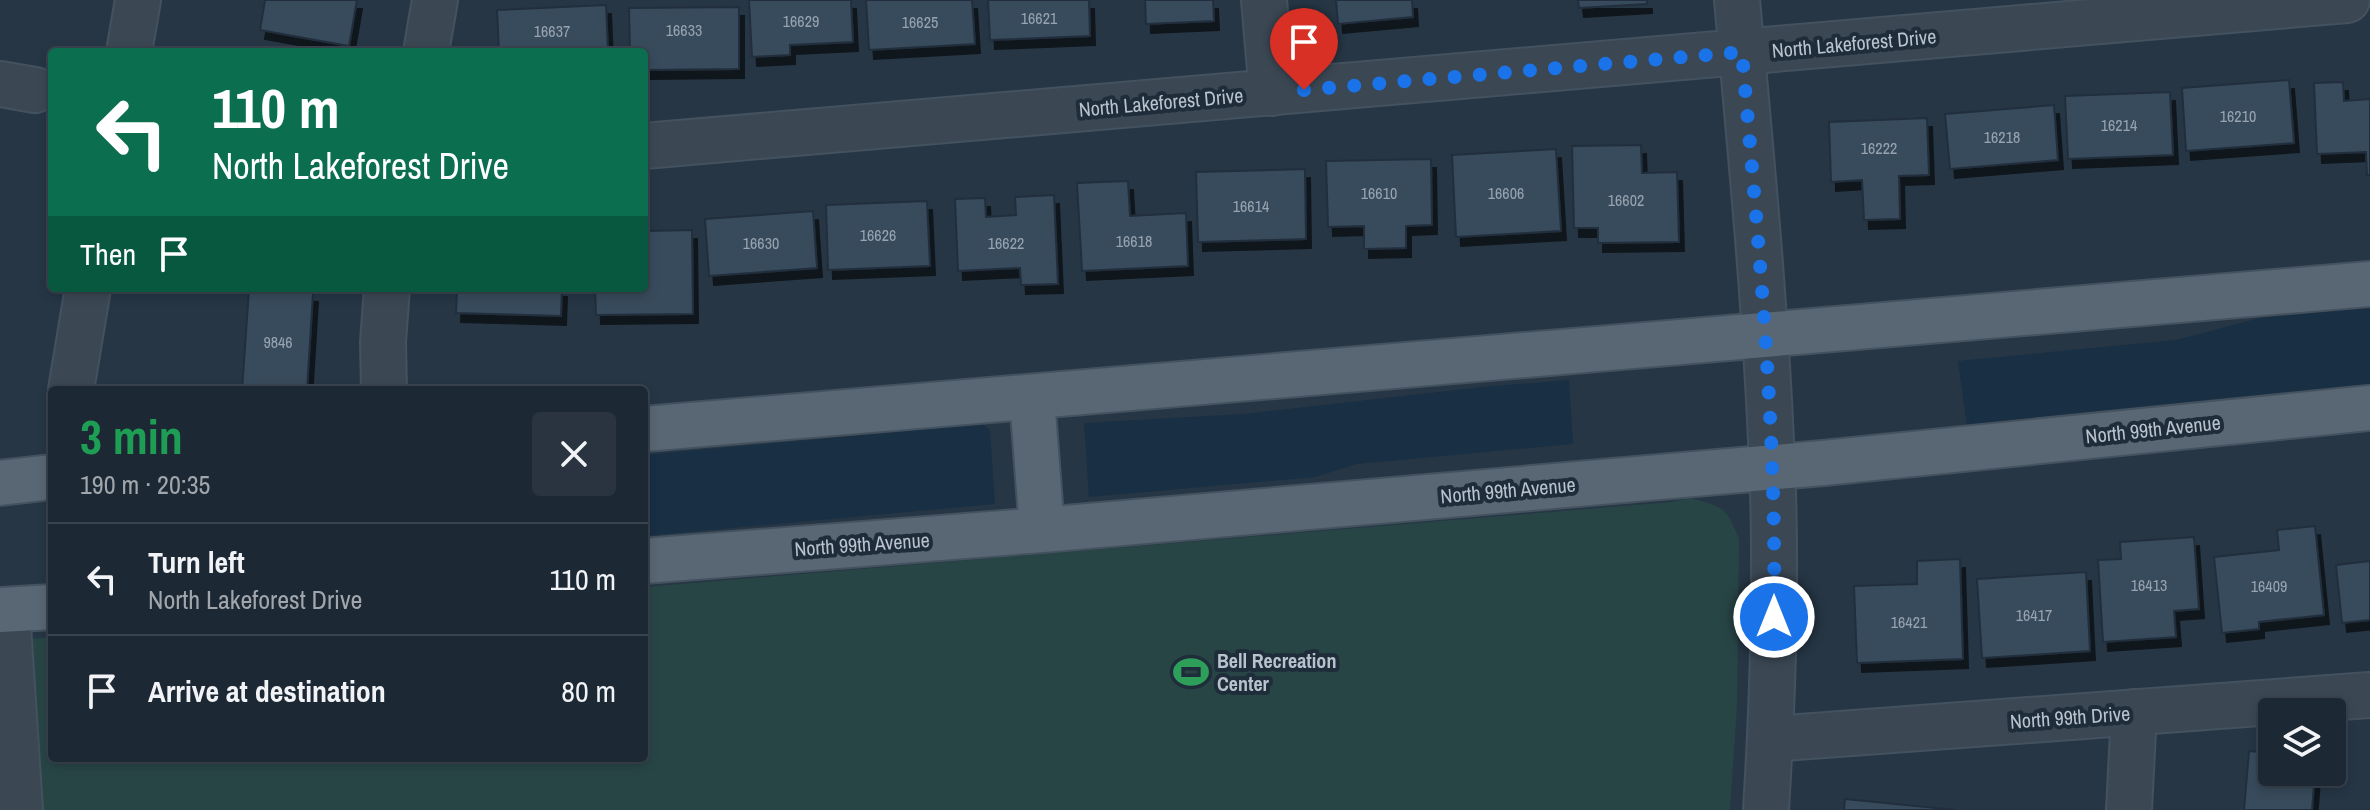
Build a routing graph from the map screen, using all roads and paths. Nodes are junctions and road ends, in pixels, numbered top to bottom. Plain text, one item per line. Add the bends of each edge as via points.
1 (138, 0) edge
2 (435, 0) edge
3 (1264, 0) edge
4 (1737, 0) edge
5 (2347, 0) edge
6 (2211, 6) edge
7 (130, 48) edge
8 (427, 48) edge
9 (1742, 52) junction
10 (1272, 93) junction
11 (648, 146) edge
12 (2370, 284) edge
13 (87, 292) edge
14 (387, 292) edge
15 (1765, 334) junction
16 (72, 386) edge
17 (384, 386) edge
18 (1032, 398) junction
19 (2370, 408) edge
20 (648, 429) edge
21 (1772, 467) junction
22 (48, 477) edge
23 (0, 483) edge
24 (1042, 530) junction
25 (648, 561) edge
26 (48, 607) edge
27 (3, 610) edge
28 (2370, 695) edge
29 (2134, 712) junction
30 (1771, 739) junction
31 (20, 810) edge
32 (1766, 810) edge
33 (2129, 810) edge

1 - 7 street
2 - 8 street
3 - 10 street
4 - 9 street
5 - 6 street, North Lakeforest Drive
6 - 9 street, North Lakeforest Drive
9 - 10 street, North Lakeforest Drive
9 - 15 street
10 - 11 street, North Lakeforest Drive
12 - 15 main road
13 - 16 street
14 - 17 street
15 - 18 main road
15 - 21 street
18 - 20 main road
18 - 24 main road
19 - 21 main road, North 99th Avenue
21 - 24 main road, North 99th Avenue
21 - 30 street
22 - 23 main road
24 - 25 main road, North 99th Avenue
26 - 27 main road
27 - 31 street
28 - 29 street, North 99th Drive
29 - 30 street, North 99th Drive
29 - 33 street
30 - 32 street

